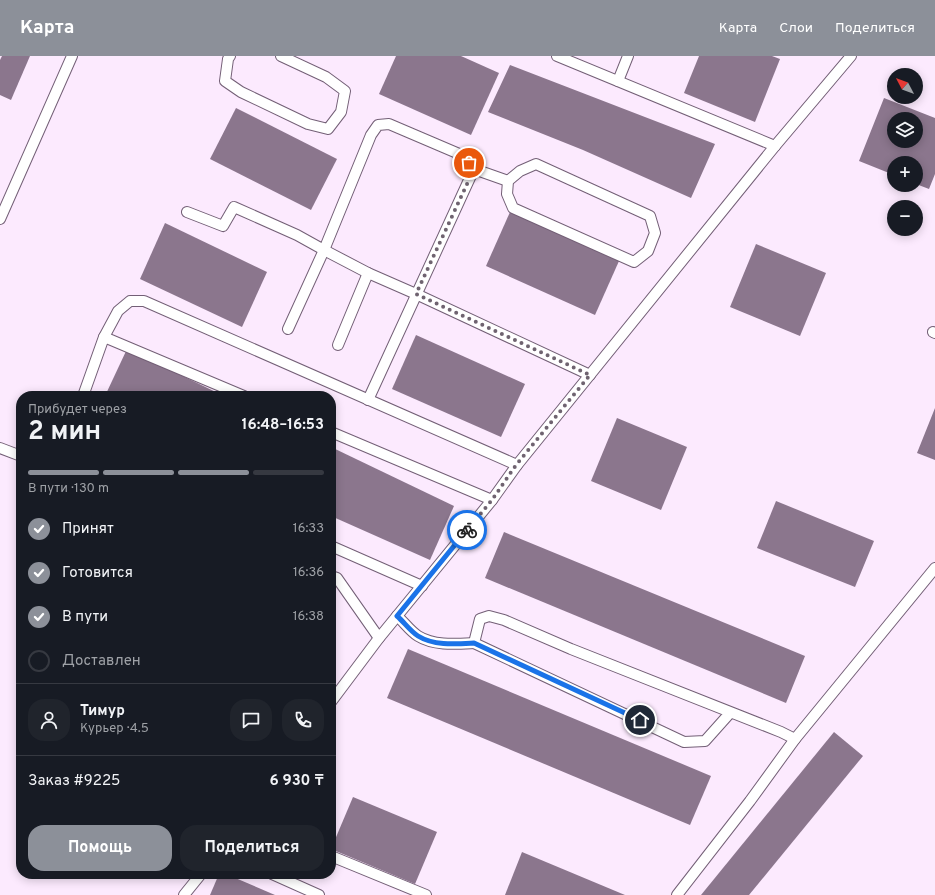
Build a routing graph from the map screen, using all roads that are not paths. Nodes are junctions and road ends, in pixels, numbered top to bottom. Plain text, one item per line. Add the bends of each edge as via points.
1 (72, 56) edge
2 (230, 56) edge
3 (281, 56) edge
4 (557, 56) edge
5 (628, 56) edge
6 (851, 56) edge
7 (618, 81) junction
8 (775, 146) junction
9 (474, 169) junction
10 (508, 181) junction
11 (187, 212) dead end
12 (0, 219) edge
13 (324, 250) junction
14 (368, 274) junction
15 (416, 294) junction
16 (288, 329) dead end
17 (104, 337) junction
18 (338, 345) dead end
19 (590, 375) junction
20 (85, 391) edge
21 (232, 391) edge
22 (368, 400) junction
23 (336, 434) edge
24 (0, 448) edge
25 (16, 454) edge
26 (516, 465) junction
27 (492, 500) junction
28 (336, 548) edge
29 (935, 568) edge
30 (336, 578) edge
31 (422, 586) junction
32 (397, 616) junction
33 (379, 638) junction
34 (474, 643) junction
35 (336, 695) edge
36 (730, 713) junction
37 (796, 739) junction
38 (336, 858) edge
39 (197, 879) edge
40 (283, 879) edge
41 (184, 895) edge
42 (319, 895) edge
43 (426, 895) edge
44 (677, 895) edge

1 - 12 lane
2 - 3 lane via 225,81 240,92 295,118 328,129 341,112 345,91 326,77
4 - 7 lane
5 - 7 lane
6 - 8 lane
7 - 8 lane
8 - 19 lane
9 - 10 lane
9 - 13 lane via 464,156 389,124 378,125 371,135
9 - 15 lane
10 - 10 lane via 520,171 536,164 650,216 655,233 648,251 634,262 513,208 507,194
11 - 13 lane via 223,226 234,207 297,234
13 - 14 lane
13 - 16 lane
14 - 15 lane
14 - 18 lane
15 - 19 lane
15 - 22 lane
17 - 20 lane
17 - 21 lane
17 - 22 lane via 118,311 130,301 144,301
19 - 26 lane
22 - 26 lane
23 - 27 lane
24 - 25 lane
26 - 27 lane
27 - 31 lane
28 - 31 lane
29 - 37 lane
30 - 33 lane
31 - 32 lane
32 - 33 lane
32 - 34 lane via 418,636 434,642
33 - 35 lane
34 - 36 lane via 684,742 705,741
34 - 36 lane via 480,619 488,616 504,620
36 - 37 lane
37 - 44 lane
38 - 43 lane
39 - 41 lane
40 - 42 lane

